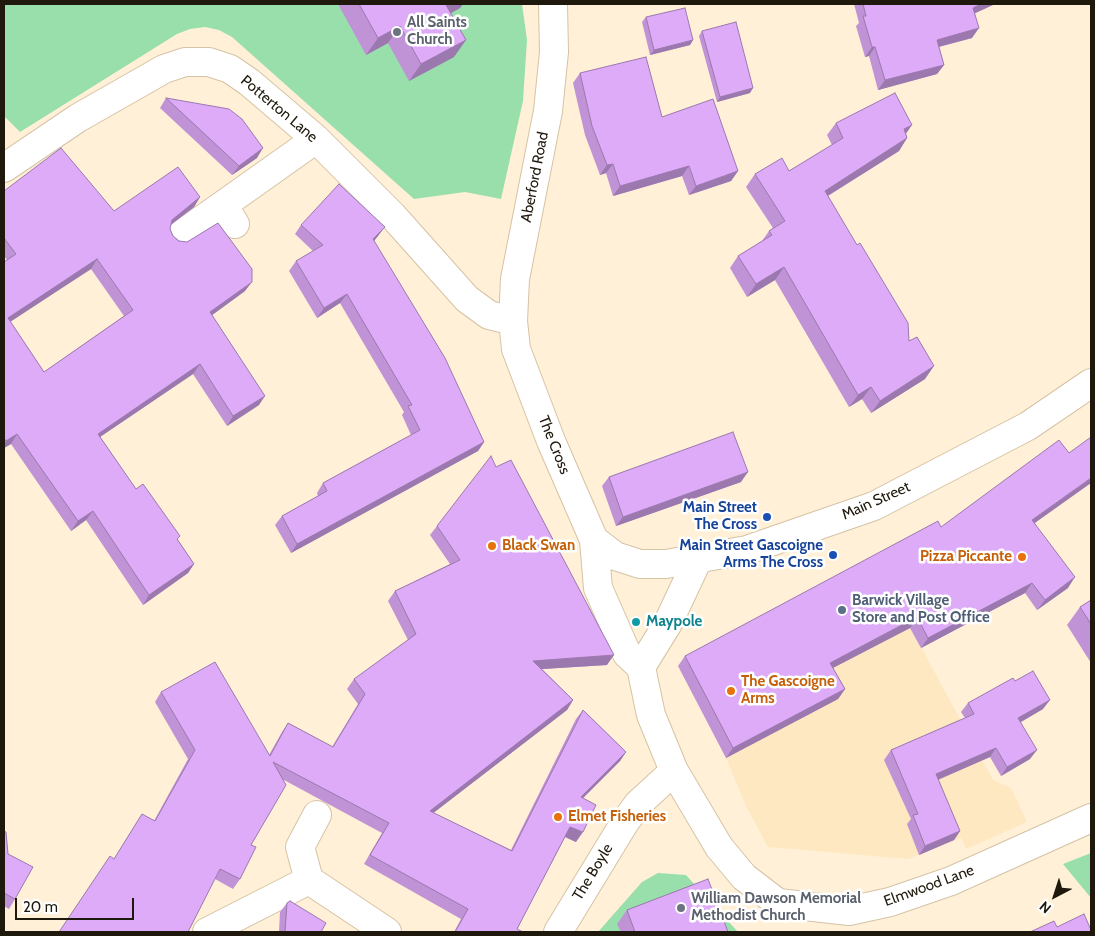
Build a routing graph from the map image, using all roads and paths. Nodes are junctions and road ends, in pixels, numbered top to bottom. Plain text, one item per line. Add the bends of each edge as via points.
1 (553, 4) edge
2 (316, 139) junction
3 (4, 168) edge
4 (179, 236) dead end
5 (512, 321) junction
6 (516, 349) joint
7 (1091, 383) edge
8 (594, 540) junction
9 (698, 559) junction
10 (640, 564) joint
11 (641, 667) junction
12 (674, 771) junction
13 (317, 815) dead end
14 (1091, 818) edge
15 (309, 880) junction
16 (206, 932) edge
17 (387, 932) edge
18 (558, 932) edge

1 - 5 street, Aberford Road via 554,52 548,112 515,279
2 - 3 street, Potterton Lane via 230,69 209,62 185,62 164,69 78,118
2 - 4 street via 229,215
2 - 5 street, Potterton Lane via 393,216 467,299 489,315
5 - 6 street, Aberford Road
6 - 8 street, The Cross
7 - 9 street, Main Street via 1028,426 874,506 747,550
8 - 10 street, The Cross via 615,556
8 - 11 street, The Cross via 598,588 627,654
9 - 10 street, Main Street
9 - 11 street via 671,618
11 - 12 street, The Cross via 651,715
12 - 14 street, Elmwood Lane via 719,847 744,877 778,903 812,908 849,911 890,902 951,881
12 - 18 street, The Boyle via 638,804 625,822
13 - 15 street via 300,847
15 - 16 street
15 - 17 street

